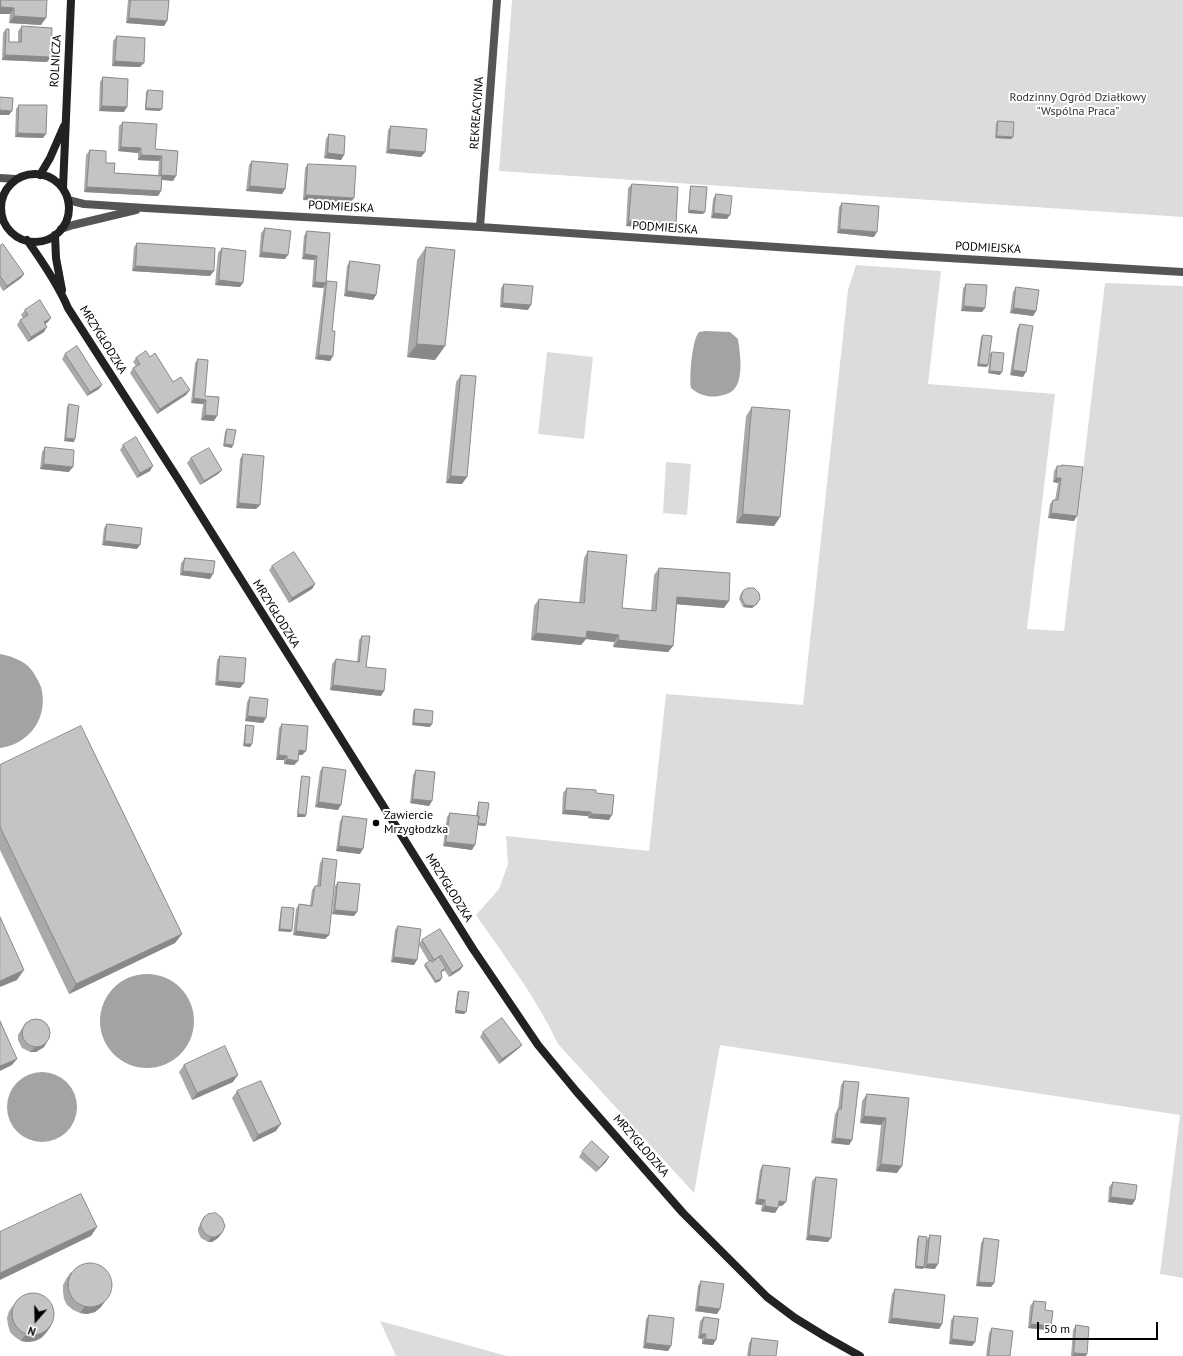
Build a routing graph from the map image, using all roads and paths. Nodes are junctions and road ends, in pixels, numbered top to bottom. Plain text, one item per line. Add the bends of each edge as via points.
1 (72, 0) edge
2 (497, 0) edge
3 (65, 124) junction
4 (40, 175) junction
5 (0, 178) edge
6 (16, 179) junction
7 (63, 188) junction
8 (68, 200) junction
9 (0, 208) edge
10 (145, 208) junction
11 (480, 227) junction
12 (61, 229) junction
13 (55, 235) junction
14 (27, 240) junction
15 (1183, 272) edge
16 (64, 299) junction
17 (860, 1356) edge

1 - 3 street, ROLNICZA
2 - 11 street, REKREACYJNA
3 - 4 street, ROLNICZA
3 - 7 street, ROLNICZA
4 - 6 street via 26,175
4 - 7 street via 47,176
5 - 6 street
6 - 9 street via 8,186
7 - 8 street
8 - 10 street, PODMIEJSKA via 84,204
8 - 12 street via 67,220
9 - 14 street via 9,230 18,238
10 - 11 street, PODMIEJSKA
10 - 12 street, PODMIEJSKA
11 - 15 street, PODMIEJSKA
12 - 13 street
13 - 14 street via 41,241
13 - 16 street, MRZYGŁODZKA via 56,258
14 - 16 street, MRZYGŁODZKA
16 - 17 street, MRZYGŁODZKA via 473,949 538,1045 683,1213 767,1297 795,1318

